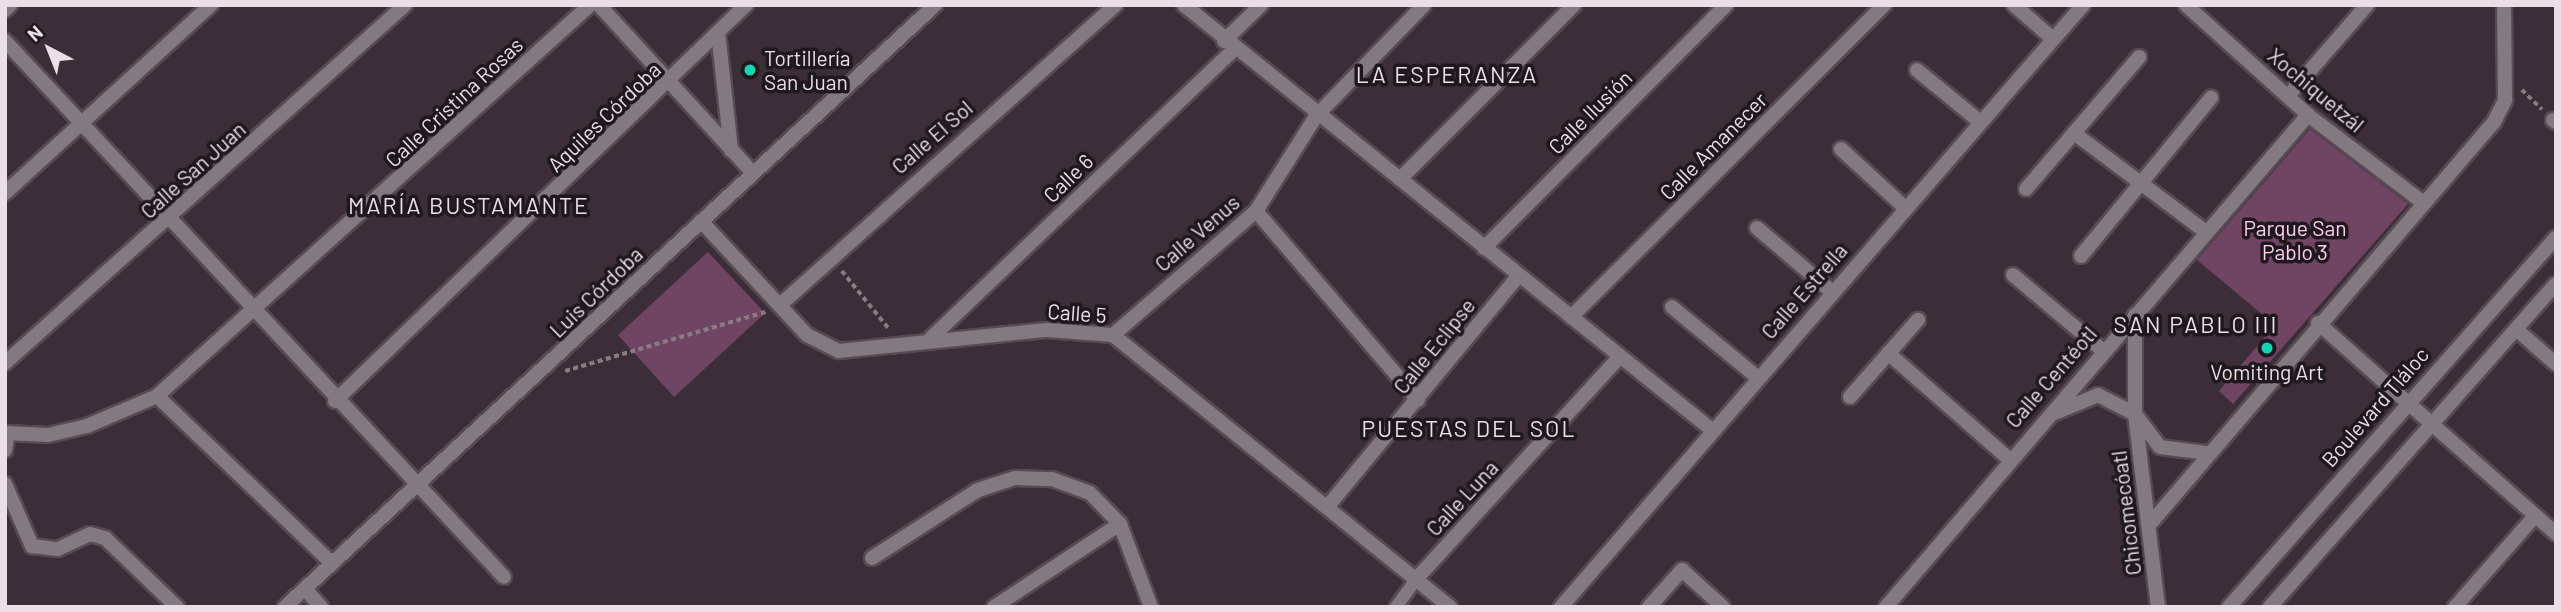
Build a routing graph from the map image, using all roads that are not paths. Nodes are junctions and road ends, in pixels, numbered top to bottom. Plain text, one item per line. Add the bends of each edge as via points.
1 (10, 5) edge
2 (211, 5) edge
3 (405, 5) edge
4 (590, 5) edge
5 (598, 5) edge
6 (746, 5) edge
7 (935, 5) edge
8 (1116, 5) edge
9 (1184, 5) edge
10 (1261, 5) edge
11 (1424, 5) edge
12 (1574, 5) edge
13 (1726, 5) edge
14 (1884, 5) edge
15 (2014, 5) edge
16 (2083, 5) edge
17 (2186, 5) edge
18 (2367, 5) edge
19 (2504, 5) edge
20 (5, 10) edge
21 (719, 32) junction
22 (2053, 39) junction
23 (5, 40) edge
24 (1230, 45) junction
25 (2139, 57) dead end
26 (1917, 70) dead end
27 (670, 84) junction
28 (2288, 96) junction
29 (2211, 98) dead end
30 (1317, 115) junction
31 (2308, 115) junction
32 (1979, 121) junction
33 (80, 124) junction
34 (2074, 133) junction
35 (1841, 149) dead end
36 (731, 150) junction
37 (752, 172) junction
38 (1400, 179) junction
39 (2140, 180) junction
40 (2026, 189) dead end
41 (5, 193) edge
42 (2422, 202) junction
43 (1904, 207) junction
44 (1256, 211) junction
45 (169, 221) junction
46 (701, 221) junction
47 (1757, 228) dead end
48 (2207, 233) junction
49 (2556, 238) edge
50 (1484, 248) junction
51 (2081, 256) dead end
52 (2013, 275) dead end
53 (1518, 276) junction
54 (2556, 284) edge
55 (1831, 291) junction
56 (780, 305) junction
57 (1672, 307) dead end
58 (255, 313) junction
59 (2136, 315) junction
60 (1571, 317) junction
61 (1918, 320) dead end
62 (2318, 323) junction
63 (2516, 329) junction
64 (1113, 335) junction
65 (931, 338) junction
66 (2102, 351) junction
67 (1888, 354) junction
68 (1619, 358) junction
69 (5, 362) edge
70 (2556, 364) edge
71 (1757, 377) junction
72 (158, 396) junction
73 (1850, 397) dead end
74 (1418, 400) junction
75 (335, 401) junction
76 (2407, 402) junction
77 (2135, 414) junction
78 (2044, 417) junction
79 (2431, 424) junction
80 (1712, 430) junction
81 (6, 433) edge
82 (5, 450) edge
83 (2206, 453) junction
84 (2008, 458) junction
85 (413, 483) junction
86 (5, 484) edge
87 (1328, 506) junction
88 (2535, 516) junction
89 (1120, 524) junction
90 (2150, 524) junction
91 (2556, 534) edge
92 (872, 558) dead end
93 (332, 563) junction
94 (504, 577) dead end
95 (1418, 577) junction
96 (305, 589) junction
97 (1023, 589) junction
98 (1893, 604) edge
99 (177, 607) edge
100 (285, 607) edge
101 (321, 607) edge
102 (994, 607) edge
103 (1021, 607) edge
104 (1152, 607) edge
105 (1396, 607) edge
106 (1451, 607) edge
107 (1561, 607) edge
108 (1649, 607) edge
109 (1723, 607) edge
110 (2159, 607) edge
111 (2229, 607) edge
112 (2270, 607) edge
113 (2455, 607) edge

1 - 20 street
2 - 33 street
3 - 45 street, Calle San Juan
4 - 58 street, Calle Cristina Rosas
5 - 27 street
6 - 21 street, Aquiles Córdoba
7 - 37 street, Luis Córdoba
8 - 56 street, Calle El Sol
9 - 24 street
10 - 24 street, Calle 6
11 - 30 street, Calle Venus
12 - 38 street
13 - 50 street, Calle Ilusión
14 - 60 street, Calle Amanecer
15 - 22 street
16 - 22 street, Calle Estrella
17 - 28 street, Xochiquetzál
18 - 28 street
19 - 42 street via 2505,100 2494,122
21 - 27 street, Aquiles Córdoba
21 - 36 street
22 - 32 street, Calle Estrella
23 - 33 street
24 - 30 street
24 - 65 street, Calle 6
25 - 34 street
26 - 32 street
27 - 36 street
27 - 75 street, Aquiles Córdoba
28 - 31 street, Xochiquetzál
29 - 39 street
30 - 38 street
30 - 44 street, Calle Venus
31 - 42 street, Xochiquetzál
31 - 48 street, Calle Centéotl
32 - 43 street, Calle Estrella
33 - 41 street
33 - 45 street
34 - 39 street
34 - 40 street
35 - 43 street
36 - 37 street
37 - 46 street, Luis Córdoba
38 - 50 street
39 - 48 street
39 - 51 street
42 - 62 street
43 - 55 street, Calle Estrella
44 - 64 street, Calle Venus
44 - 74 street
45 - 58 street
45 - 69 street, Calle San Juan
46 - 56 street, Calle 5
46 - 85 street, Luis Córdoba via 536,380
47 - 55 street
48 - 59 street, Calle Centéotl
49 - 76 street, Boulevard Tláloc
50 - 53 street
52 - 66 street
53 - 60 street
53 - 74 street, Calle Eclipse
54 - 63 street
55 - 71 street, Calle Estrella
56 - 65 street, Calle 5 via 807,335 839,351
57 - 71 street
58 - 72 street, Calle Cristina Rosas
58 - 75 street
59 - 66 street, Calle Centéotl
59 - 77 street, Chicomecóatl
60 - 68 street
61 - 67 street
62 - 76 street
62 - 83 street
63 - 70 street
63 - 79 street
64 - 65 street, Calle 5 via 1047,330
64 - 87 street, Calle 5 via 1267,464
66 - 78 street, Calle Centéotl
67 - 73 street
67 - 84 street
68 - 80 street
68 - 95 street, Calle Luna
71 - 80 street, Calle Estrella
72 - 81 street, Calle Cristina Rosas via 87,426 48,435
72 - 93 street
74 - 87 street, Calle Eclipse
75 - 85 street
76 - 79 street
76 - 111 street, Boulevard Tláloc
77 - 78 street via 2098,395
77 - 83 street via 2160,447
77 - 90 street, Chicomecóatl
78 - 84 street, Calle Centéotl
79 - 88 street
79 - 112 street
80 - 107 street, Calle Estrella
81 - 82 street
83 - 90 street
84 - 98 street, Calle Centéotl
85 - 93 street, Luis Córdoba
85 - 94 street
86 - 99 street via 32,546 58,548 90,534 105,538
87 - 95 street, Calle 5
88 - 91 street
88 - 113 street
89 - 92 street via 1090,493 1052,479 1015,478 978,490
89 - 97 street
89 - 104 street
90 - 110 street, Chicomecóatl
93 - 96 street, Luis Córdoba
95 - 105 lane, Calle Luna
95 - 106 street, Calle 5
96 - 100 street, Luis Córdoba
96 - 101 street
97 - 102 street
97 - 103 street
108 - 109 street via 1682,570

